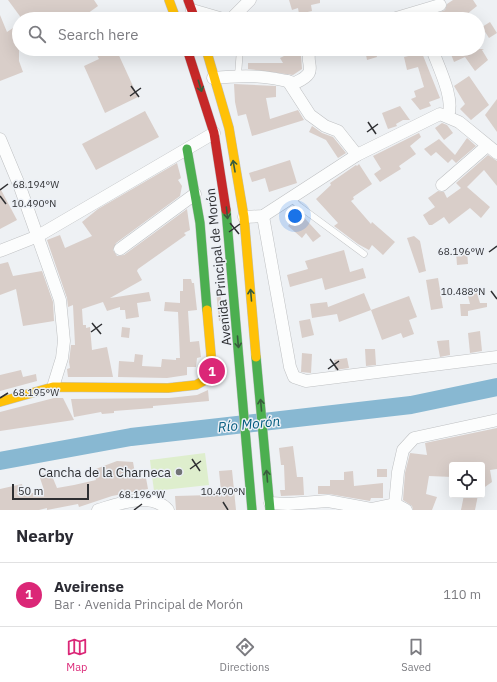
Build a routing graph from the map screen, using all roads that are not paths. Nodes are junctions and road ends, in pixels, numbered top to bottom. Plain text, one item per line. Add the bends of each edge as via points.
1 (169, 0) edge
2 (250, 0) edge
3 (440, 5) dead end
4 (173, 12) edge
5 (238, 12) edge
6 (428, 12) edge
7 (189, 56) edge
8 (208, 56) edge
9 (239, 56) edge
10 (308, 56) edge
11 (434, 56) edge
12 (238, 75) junction
13 (213, 78) junction
14 (288, 81) junction
15 (448, 116) junction
16 (214, 133) junction
17 (0, 139) edge
18 (486, 146) junction
19 (187, 149) junction
20 (497, 153) edge
21 (357, 155) junction
22 (442, 186) dead end
23 (195, 194) junction
24 (292, 199) junction
25 (244, 216) junction
26 (263, 216) junction
27 (38, 236) junction
28 (120, 249) dead end
29 (0, 251) edge
30 (364, 254) dead end
31 (497, 357) edge
32 (53, 386) junction
33 (0, 402) edge
34 (497, 420) edge
35 (395, 504) junction
36 (270, 506) edge
37 (370, 509) edge
38 (98, 510) edge
39 (168, 510) edge
40 (252, 510) edge
41 (406, 510) edge

1 - 4 main road
2 - 5 street
3 - 6 street
7 -> 16 main road, Avenida Principal de Morón
8 - 13 main road
9 - 12 lane
10 - 14 street via 311,64 307,76 295,83
11 - 15 street via 449,97
12 - 13 street
12 - 14 street via 275,77
25 -> 13 main road via 229,128
14 - 21 street via 310,115 325,126 338,131
15 - 18 street via 459,122
15 - 21 street via 440,114
16 - 19 street
16 -> 40 main road, Avenida Principal de Morón via 226,206
17 - 27 street
18 - 20 street
18 - 22 street
19 - 23 main road
19 - 27 street
21 - 24 street
23 - 28 street
23 - 32 main road via 200,223 212,366 206,379 196,386 168,388
24 - 26 street
24 - 30 lane
25 - 26 street
36 -> 25 main road
26 - 31 street via 290,367 294,377 306,381
27 - 29 street
27 - 32 street via 60,300 64,325 62,358
32 - 33 main road
34 - 35 street via 414,438 403,450
35 - 37 street
35 - 41 street
36 - 37 street via 328,502
38 - 39 street via 121,503 149,500 160,503

